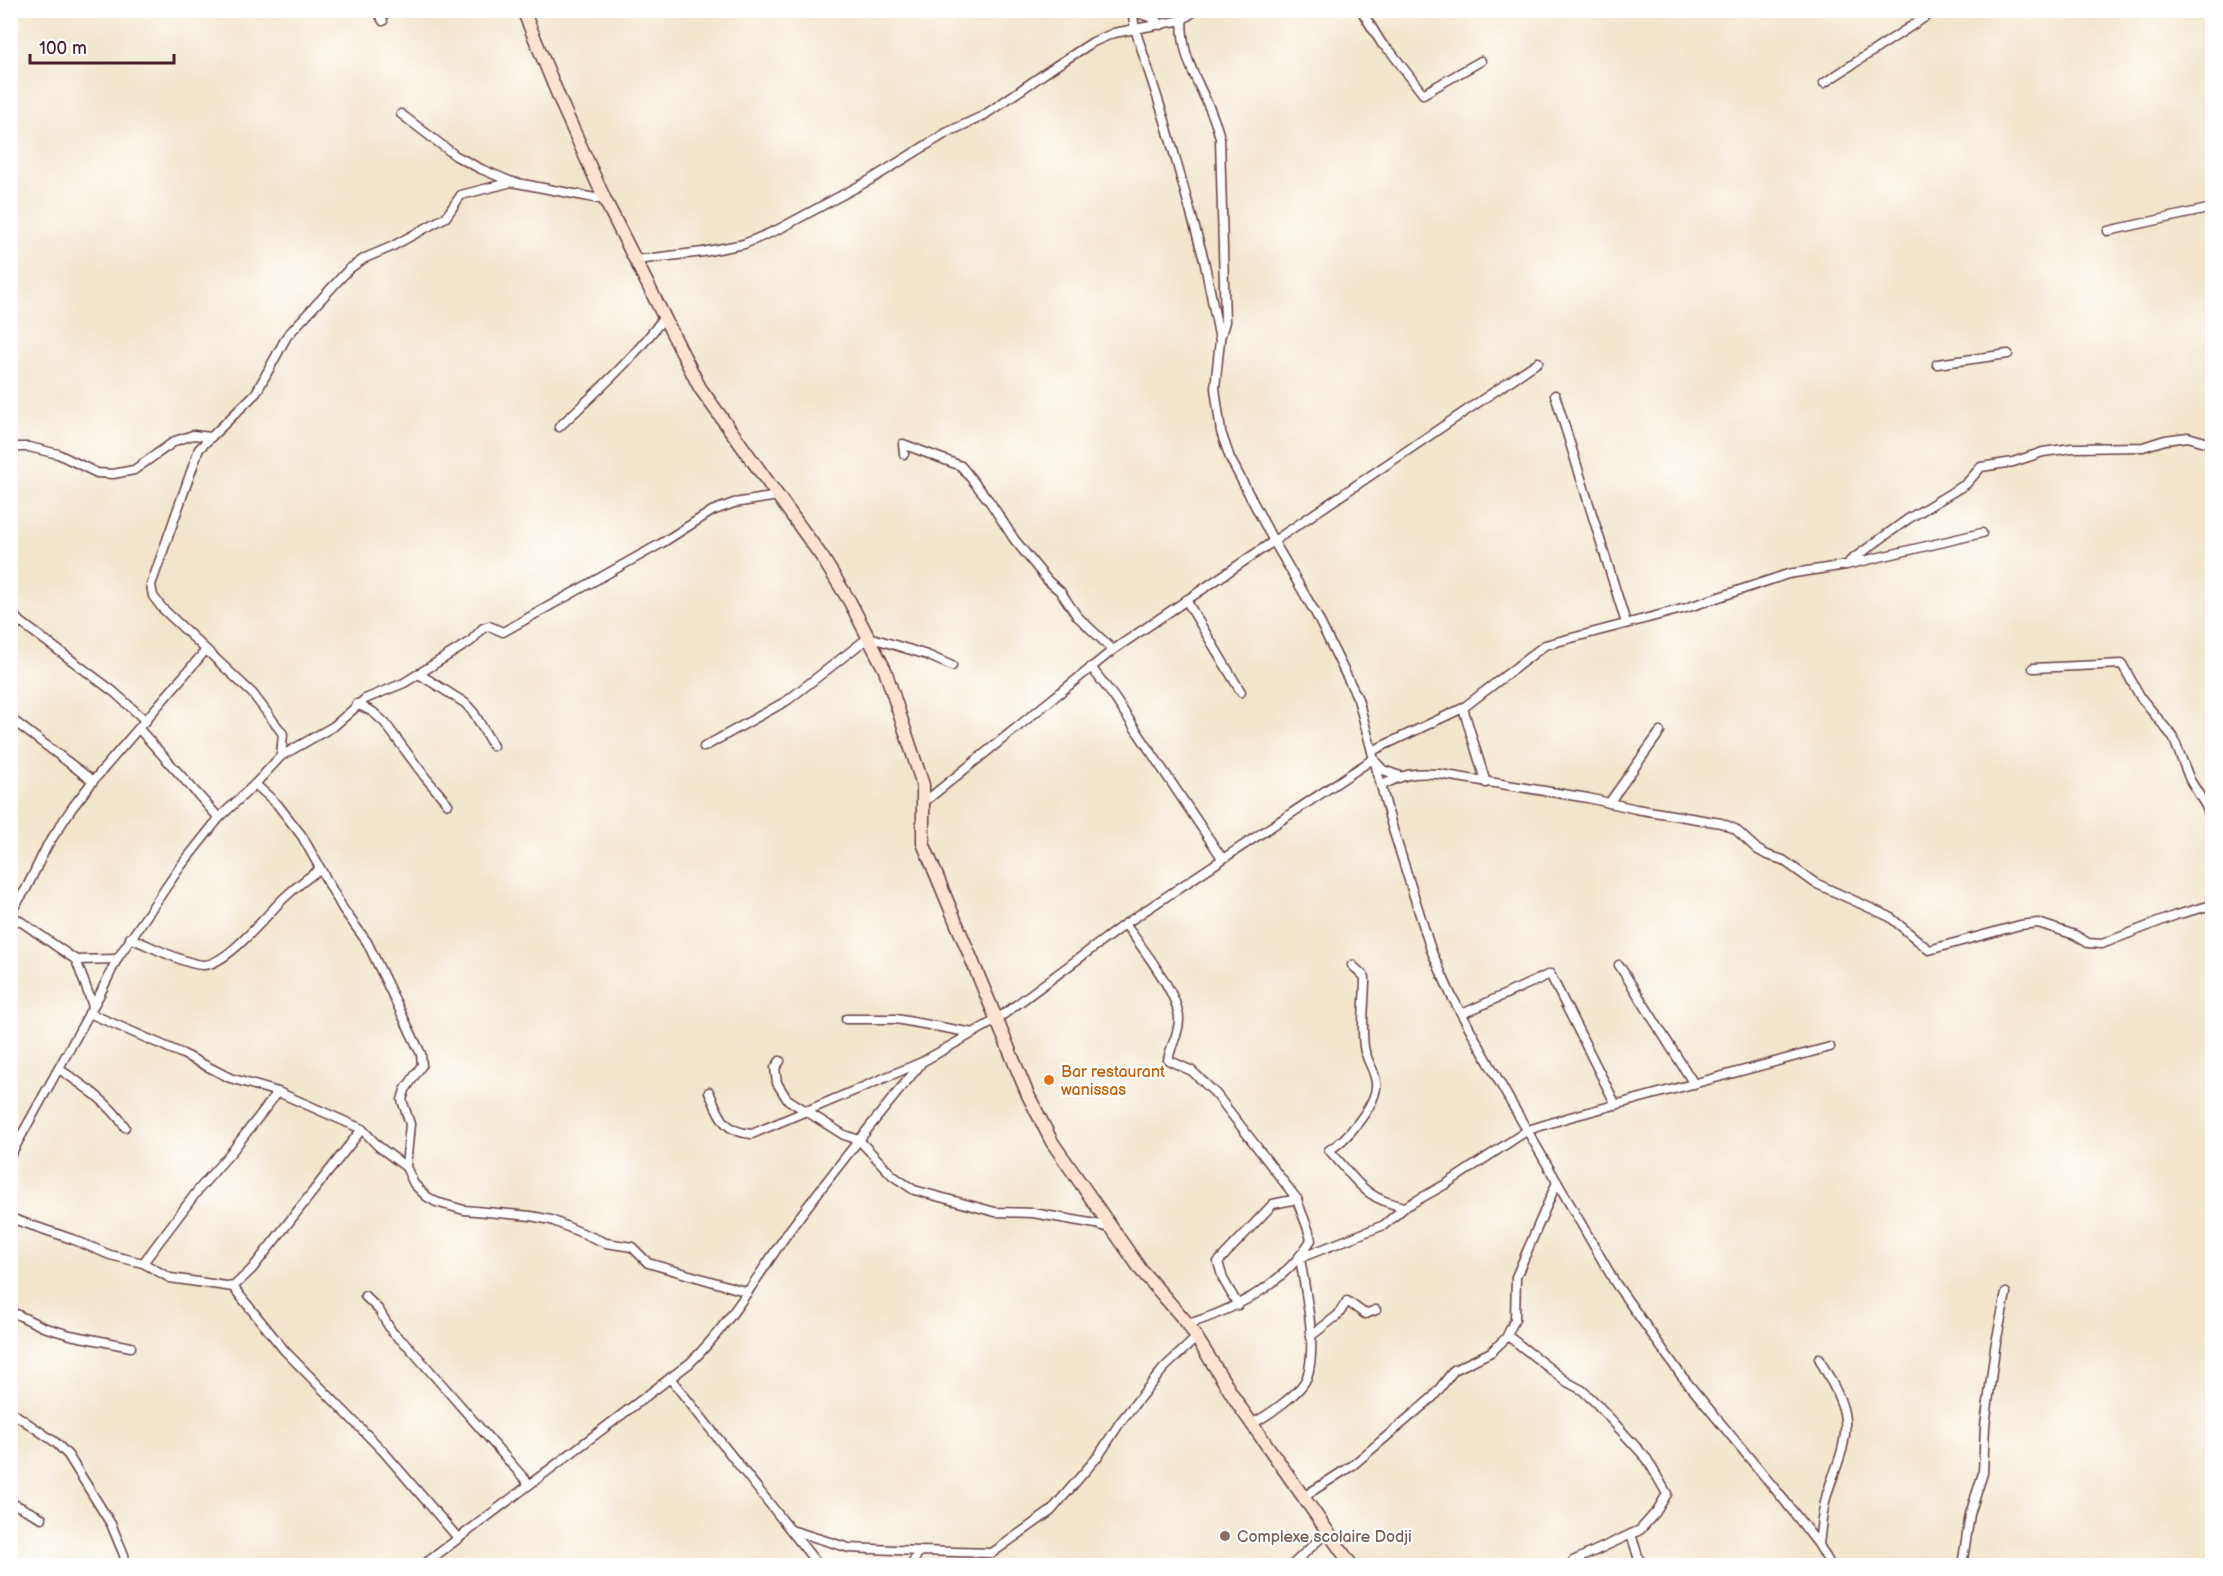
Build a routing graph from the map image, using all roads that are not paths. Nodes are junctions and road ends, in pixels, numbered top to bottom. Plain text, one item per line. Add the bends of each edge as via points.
1 (14, 10) edge
2 (377, 10) edge
3 (524, 10) edge
4 (1196, 10) edge
5 (1361, 10) edge
6 (1936, 10) edge
7 (1132, 11) edge
8 (10, 14) edge
9 (1183, 15) edge
10 (384, 21) dead end
11 (1161, 24) junction
12 (1135, 29) junction
13 (1481, 61) dead end
14 (1824, 83) dead end
15 (401, 114) dead end
16 (512, 182) junction
17 (605, 200) junction
18 (2212, 208) edge
19 (2108, 231) dead end
20 (636, 260) junction
21 (664, 317) junction
22 (1220, 340) junction
23 (2008, 354) dead end
24 (1538, 362) dead end
25 (1937, 364) dead end
26 (1555, 395) dead end
27 (559, 427) dead end
28 (211, 437) junction
29 (2212, 444) edge
30 (10, 447) edge
31 (904, 453) dead end
32 (778, 496) junction
33 (1982, 533) dead end
34 (1273, 540) junction
35 (1846, 565) junction
36 (1186, 600) junction
37 (10, 614) edge
38 (1626, 623) junction
39 (868, 637) junction
40 (206, 650) junction
41 (1113, 650) junction
42 (952, 666) dead end
43 (1091, 667) junction
44 (2033, 668) dead end
45 (419, 674) junction
46 (1241, 692) dead end
47 (357, 704) junction
48 (1463, 708) junction
49 (10, 718) edge
50 (146, 721) junction
51 (139, 729) junction
52 (1660, 732) dead end
53 (283, 734) junction
54 (300, 745) junction
55 (493, 746) dead end
56 (704, 747) dead end
57 (1373, 755) junction
58 (281, 756) junction
59 (1400, 776) junction
60 (93, 781) junction
61 (1486, 783) junction
62 (255, 784) junction
63 (1381, 786) junction
64 (923, 803) junction
65 (1609, 803) junction
66 (448, 804) dead end
67 (219, 818) junction
68 (2212, 822) edge
69 (1222, 858) junction
70 (320, 870) junction
71 (2212, 905) edge
72 (10, 914) edge
73 (1125, 924) junction
74 (130, 938) junction
75 (117, 959) junction
76 (76, 960) junction
77 (1353, 965) dead end
78 (1618, 965) dead end
79 (92, 1010) junction
80 (1462, 1014) junction
81 (846, 1019) dead end
82 (996, 1020) junction
83 (973, 1033) junction
84 (1830, 1047) dead end
85 (780, 1060) dead end
86 (922, 1062) junction
87 (59, 1069) junction
88 (1694, 1084) junction
89 (278, 1092) junction
90 (709, 1092) dead end
91 (1616, 1105) junction
92 (806, 1111) junction
93 (125, 1127) dead end
94 (362, 1129) junction
95 (1528, 1130) junction
96 (859, 1140) junction
97 (10, 1156) edge
98 (406, 1167) junction
99 (1557, 1182) junction
100 (1297, 1199) junction
101 (1405, 1207) junction
102 (10, 1218) edge
103 (1113, 1230) junction
104 (1300, 1258) junction
105 (143, 1263) junction
106 (233, 1287) junction
107 (748, 1292) junction
108 (2006, 1293) dead end
109 (365, 1296) dead end
110 (1238, 1305) junction
111 (1376, 1310) dead end
112 (10, 1311) edge
113 (1188, 1324) junction
114 (1311, 1336) junction
115 (1508, 1336) junction
116 (1196, 1338) junction
117 (131, 1347) dead end
118 (1819, 1358) dead end
119 (670, 1378) junction
120 (10, 1411) edge
121 (1251, 1424) junction
122 (529, 1484) junction
123 (1303, 1497) junction
124 (10, 1502) edge
125 (42, 1518) dead end
126 (790, 1529) junction
127 (1328, 1531) junction
128 (1631, 1534) junction
129 (458, 1538) junction
130 (1819, 1545) junction
131 (919, 1551) junction
132 (126, 1566) edge
133 (422, 1566) edge
134 (819, 1566) edge
135 (911, 1566) edge
136 (1291, 1566) edge
137 (1352, 1566) edge
138 (1570, 1566) edge
139 (1641, 1566) edge
140 (1831, 1566) edge
141 (1962, 1566) edge

1 - 8 street
2 - 10 street
3 - 17 main road
4 - 9 street
5 - 13 street via 1382,44 1423,94
6 - 14 street
7 - 11 street
7 - 12 street
9 - 11 street
9 - 22 street via 1189,65 1217,126 1221,144 1225,322
11 - 12 street
12 - 20 street via 1093,42 983,116 945,133 870,180 777,230 744,244
12 - 22 street via 1204,260
15 - 16 street via 456,156
16 - 17 street
16 - 28 street via 461,195 446,217 349,268 287,336 256,393
17 - 20 main road
18 - 19 street
20 - 21 main road
21 - 27 street via 645,343
21 - 32 main road via 700,388
22 - 34 street via 1215,388 1221,432 1230,458
23 - 25 street
24 - 34 street
26 - 38 street
28 - 30 street via 193,435 175,441 134,470 113,474 97,473 29,447
28 - 40 street via 199,449 151,585 162,608
29 - 35 street via 2188,437 2143,447 2072,448 1980,467 1966,484 1908,519
31 - 41 street via 903,444 961,466 1048,581
32 - 39 main road via 822,557
32 - 45 street via 734,502 712,511 503,632 489,626 483,628 471,641
33 - 35 street
34 - 36 street
34 - 57 street via 1316,614 1358,699
35 - 38 street via 1788,574 1686,608
36 - 41 street
36 - 46 street
37 - 50 street via 114,692
38 - 48 street via 1545,645
39 - 42 street
39 - 56 street via 788,700
39 - 64 main road via 895,696 922,785
40 - 50 street
40 - 53 street via 253,694
41 - 43 street
43 - 64 street
43 - 69 street
44 - 68 street via 2122,664 2141,698 2173,737
45 - 47 street
45 - 55 street via 465,704
47 - 54 street via 334,726
47 - 66 street via 385,723
48 - 57 street
48 - 61 street
49 - 60 street
50 - 51 street
51 - 60 street
51 - 67 street
52 - 65 street
53 - 54 street
53 - 58 street
54 - 58 street
57 - 59 street via 1383,770
57 - 63 street
57 - 69 street
58 - 62 street
59 - 61 street via 1439,774
59 - 63 street
60 - 72 street via 47,846
61 - 65 street
62 - 67 street
62 - 70 street via 302,836
63 - 80 street via 1431,950
64 - 82 main road via 923,843
65 - 71 street via 1710,819 1735,829 1758,850 1783,860 1815,883 1890,917 1929,950 2038,923 2102,944
67 - 74 street
69 - 73 street
70 - 74 street via 283,899 245,941 213,962 192,963
70 - 98 street via 367,942 421,1053 422,1066 402,1096 410,1124
72 - 76 street
73 - 82 street
73 - 100 street via 1160,974 1177,1009 1179,1022 1168,1060 1192,1071 1216,1094
74 - 75 street
75 - 76 street
75 - 79 street
76 - 79 street
77 - 101 street via 1365,977 1364,1047 1376,1090 1358,1121 1329,1150 1368,1193
78 - 88 street
79 - 87 street
79 - 89 street via 230,1078
80 - 91 street via 1550,974
80 - 95 street
81 - 83 street via 896,1020
82 - 83 street
82 - 103 main road via 1052,1142
83 - 86 street
84 - 88 street
85 - 92 street via 775,1071 781,1090 787,1099
86 - 92 street
86 - 96 street
87 - 93 street via 87,1088
87 - 97 street
88 - 91 street
89 - 94 street
89 - 105 street
90 - 92 street via 722,1120 745,1134 758,1133
91 - 95 street
92 - 96 street
94 - 98 street
94 - 106 street via 252,1269
95 - 99 street
95 - 101 street
96 - 103 street via 900,1182 921,1193 995,1212 1033,1213
96 - 107 street
98 - 107 street via 418,1189 436,1202 464,1210 552,1220 606,1243 632,1247 648,1263
99 - 115 street via 1516,1277 1515,1319
99 - 130 street via 1616,1284 1681,1375
100 - 104 street via 1311,1240
100 - 110 street via 1273,1204 1218,1262
101 - 104 street via 1384,1225
102 - 105 street
103 - 113 main road via 1141,1270
104 - 110 street via 1268,1287
104 - 114 street
105 - 106 street via 170,1278
106 - 129 street via 285,1350 383,1451
107 - 119 street via 702,1351
108 - 141 street via 1992,1370 1983,1473 1970,1514
109 - 122 street via 392,1332
110 - 113 street
111 - 114 street via 1365,1314 1347,1301 1338,1314
112 - 117 street via 43,1327
113 - 116 main road
114 - 121 street via 1307,1379 1270,1415
115 - 123 street via 1491,1352 1454,1370 1433,1397 1353,1465
115 - 128 street via 1582,1390 1647,1459 1667,1494 1640,1530
116 - 121 main road
116 - 131 street via 1164,1368 1051,1511 992,1553
118 - 130 street via 1839,1397 1845,1428 1843,1451 1822,1514
119 - 122 street
119 - 126 street
120 - 132 street via 68,1455 111,1524
121 - 123 main road
122 - 129 street
123 - 127 main road
124 - 125 street
126 - 131 street via 849,1548
126 - 134 street
127 - 136 street
127 - 137 main road
128 - 138 street via 1573,1561
128 - 139 street
129 - 133 street
130 - 140 street
131 - 135 street

